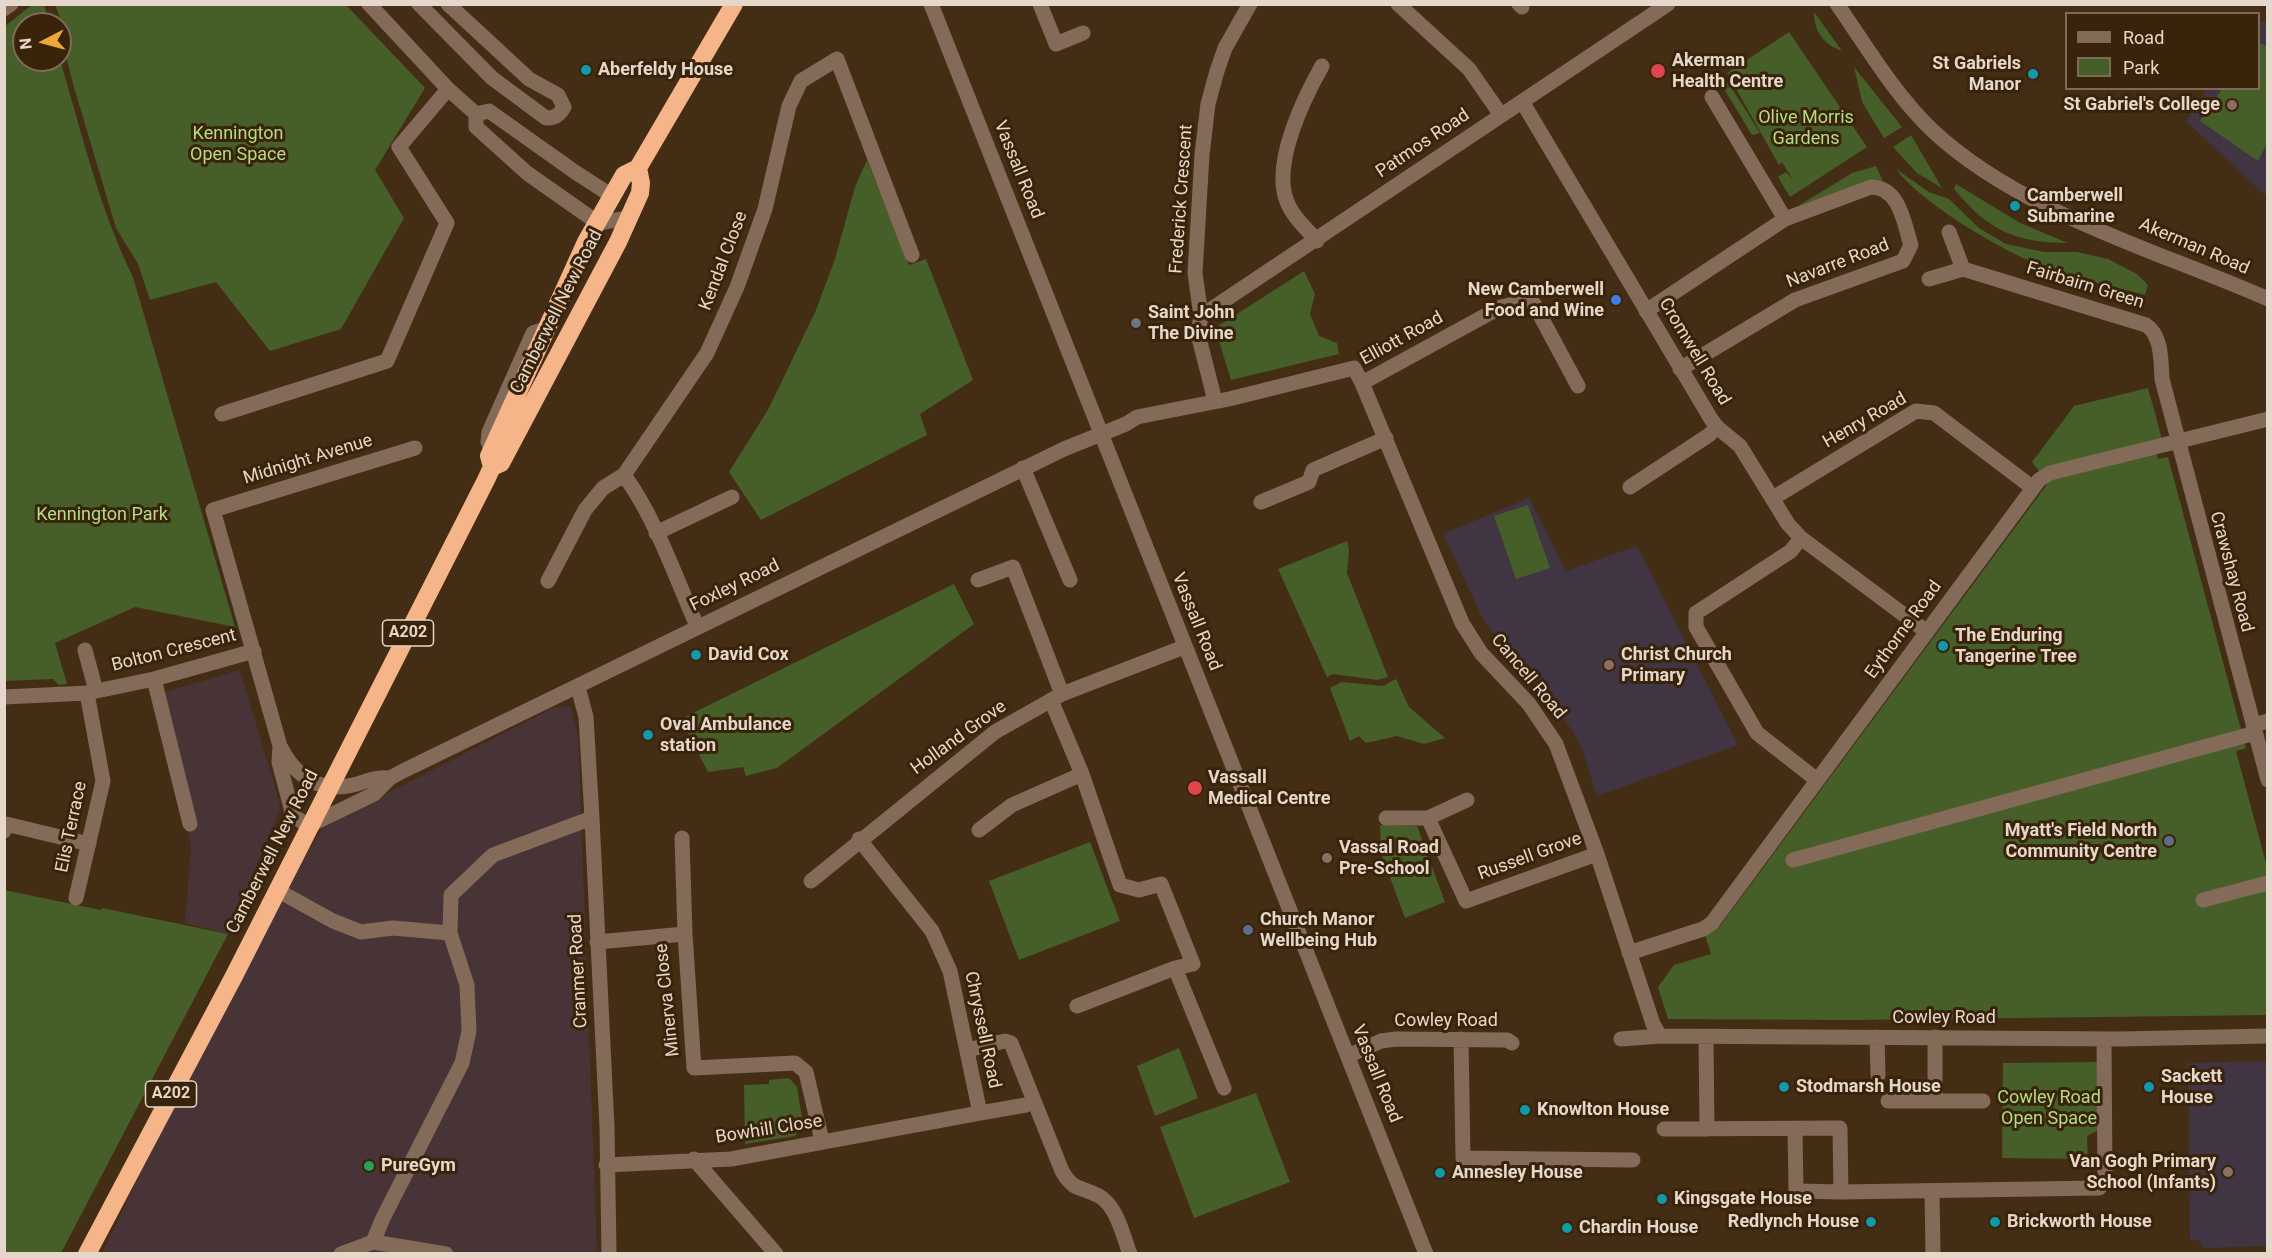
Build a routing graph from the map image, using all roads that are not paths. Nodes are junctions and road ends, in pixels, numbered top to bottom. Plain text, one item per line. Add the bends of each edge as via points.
1 (11, 4) edge
2 (369, 4) edge
3 (419, 4) edge
4 (448, 4) edge
5 (734, 4) edge
6 (931, 4) edge
7 (1040, 4) edge
8 (1250, 4) edge
9 (1398, 4) edge
10 (1837, 4) edge
11 (1662, 6) edge
12 (4, 9) edge
13 (1083, 33) dead end
14 (1322, 66) dead end
15 (448, 89) junction
16 (1712, 97) dead end
17 (1523, 103) junction
18 (476, 114) junction
19 (1501, 115) junction
20 (638, 168) junction
21 (612, 196) junction
22 (628, 218) junction
23 (1785, 219) junction
24 (598, 223) junction
25 (1949, 232) dead end
26 (1317, 241) junction
27 (912, 255) dead end
28 (1963, 269) junction
29 (1929, 279) dead end
30 (2268, 299) edge
31 (1646, 311) junction
32 (1201, 316) junction
33 (1680, 369) junction
34 (1362, 383) junction
35 (1578, 386) dead end
36 (1215, 401) junction
37 (222, 414) dead end
38 (2268, 419) edge
39 (1717, 427) junction
40 (1101, 434) junction
41 (1386, 438) junction
42 (2179, 443) junction
43 (415, 448) dead end
44 (492, 459) junction
45 (1023, 468) junction
46 (624, 475) junction
47 (1630, 487) dead end
48 (2033, 488) junction
49 (732, 497) dead end
50 (1773, 498) junction
51 (1261, 502) dead end
52 (656, 533) junction
53 (1801, 537) junction
54 (978, 580) dead end
55 (1070, 580) dead end
56 (548, 581) dead end
57 (697, 626) junction
58 (1927, 632) junction
59 (1184, 647) junction
60 (85, 650) dead end
61 (254, 651) junction
62 (154, 679) junction
63 (578, 687) junction
64 (91, 692) junction
65 (4, 697) edge
66 (1057, 697) junction
67 (2258, 726) edge
68 (280, 746) junction
69 (1082, 774) junction
70 (390, 778) junction
71 (1817, 780) junction
72 (2268, 780) edge
73 (329, 788) junction
74 (1467, 800) dead end
75 (592, 818) junction
76 (1386, 818) dead end
77 (1428, 818) junction
78 (190, 824) dead end
79 (308, 826) junction
80 (979, 830) dead end
81 (4, 831) edge
82 (682, 838) dead end
83 (859, 839) junction
84 (89, 844) junction
85 (1597, 854) junction
86 (1793, 860) dead end
87 (811, 881) dead end
88 (2268, 883) edge
89 (277, 890) junction
90 (76, 898) dead end
91 (2203, 900) dead end
92 (450, 933) junction
93 (685, 934) junction
94 (597, 942) junction
95 (1629, 953) junction
96 (1175, 968) junction
97 (1077, 1006) dead end
98 (1660, 1036) junction
99 (2268, 1036) edge
100 (1935, 1037) junction
101 (1706, 1038) junction
102 (1877, 1038) junction
103 (1461, 1039) junction
104 (1622, 1039) dead end
105 (2104, 1039) junction
106 (1512, 1043) dead end
107 (968, 1050) junction
108 (1347, 1056) junction
109 (1878, 1075) dead end
110 (1224, 1088) dead end
111 (1888, 1101) dead end
112 (1935, 1101) junction
113 (1983, 1101) dead end
114 (1026, 1105) dead end
115 (980, 1113) junction
116 (900, 1128) joint
117 (1665, 1129) dead end
118 (1707, 1129) junction
119 (1795, 1129) junction
120 (822, 1141) junction
121 (694, 1160) junction
122 (1634, 1160) dead end
123 (606, 1165) junction
124 (1932, 1191) junction
125 (1841, 1192) junction
126 (374, 1242) junction
127 (87, 1254) edge
128 (341, 1254) edge
129 (446, 1254) edge
130 (609, 1254) edge
131 (776, 1254) edge
132 (1130, 1254) edge
133 (1426, 1254) edge
134 (1933, 1254) edge

1 - 12 street
2 - 15 street
3 - 4 street via 492,78 546,118 560,114 564,107 558,95 529,79
5 - 20 highway, Camberwell New Road / A202
6 - 40 street, Vassall Road
7 - 13 street via 1056,44
8 - 32 street, Frederick Crescent via 1225,48 1208,104 1195,273
9 - 19 street via 1469,69
10 - 30 street, Akerman Road via 1904,98 1933,130 1972,162 2055,212
11 - 17 street, Patmos Road
14 - 26 street via 1297,120 1284,163 1286,201
15 - 18 street
15 - 37 street via 399,147 447,223 387,361
16 - 23 street
17 - 19 street, Patmos Road
17 - 31 street, Cromwell Road
18 - 21 street via 489,111
18 - 24 street via 476,127 505,154
19 - 26 street, Patmos Road
20 - 21 highway, Camberwell New Road / A202 via 624,175
20 - 22 highway, Camberwell New Road / A202 via 640,193
21 - 24 highway, Camberwell New Road / A202
22 - 24 street
22 - 44 highway, Camberwell New Road / A202 via 560,356 501,463
23 - 31 street
23 - 33 street, Navarre Road via 1878,187 1896,200 1911,245 1903,261 1795,300
24 - 44 highway, Camberwell New Road / A202 via 547,328
25 - 28 street
26 - 32 street, Patmos Road
27 - 46 street, Kendal Close via 837,58 801,81 789,106 765,209 737,286 707,352
28 - 29 street
28 - 42 street, Fairbairn Green via 2150,327 2161,357 2162,379
31 - 33 street, Cromwell Road
32 - 36 street, Frederick Crescent via 1198,334
33 - 39 street, Cromwell Road
34 - 35 street, Elliott Road via 1501,307 1527,301 1534,304
34 - 36 street, Elliott Road via 1354,368
34 - 41 street, Cancell Road
36 - 40 street, Elliott Road via 1137,417
38 - 42 street, Eythorne Road
39 - 47 street
39 - 50 street, Cromwell Road via 1740,446
40 - 45 street, Foxley Road
40 - 59 street, Vassall Road
41 - 51 street via 1313,470 1309,482
41 - 85 street, Cancell Road via 1462,623 1481,653 1529,704 1556,744
42 - 48 street, Eythorne Road via 2050,473
42 - 67 street, Crawshay Road
43 - 61 street, Midnight Avenue via 213,510
44 - 73 highway, Camberwell New Road / A202
45 - 55 street
45 - 57 street, Foxley Road
46 - 52 street
46 - 56 street, Kendal Close via 603,488 585,510
48 - 50 street, Henry Road via 1925,410 1916,411
48 - 58 street, Eythorne Road
49 - 52 street
50 - 53 street, Cromwell Road
52 - 57 street
53 - 58 street, Cromwell Road
53 - 71 street via 1791,551 1694,618 1757,733
54 - 66 street via 1013,567
57 - 63 street, Foxley Road
58 - 71 street, Eythorne Road
59 - 66 street, Holland Grove
59 - 108 street, Vassall Road
60 - 64 street, Elis Terrace
61 - 62 street, Bolton Crescent
61 - 68 street, Bolton Crescent
62 - 64 street, Bolton Crescent
62 - 78 street
63 - 70 street, Foxley Road
63 - 75 street, Cranmer Road via 586,717
64 - 65 street, Bolton Crescent
64 - 84 street, Elis Terrace via 103,781
66 - 69 street
66 - 83 street, Holland Grove via 995,732
67 - 72 street, Crawshay Road
67 - 86 street
68 - 73 street, Bolton Crescent via 296,773
68 - 79 street, Bolton Crescent via 279,762 293,815
69 - 80 street via 1012,805
69 - 96 street via 1120,885 1139,890 1161,884 1193,964
70 - 73 street, Foxley Road via 375,777
70 - 79 street, Foxley Road via 374,794
71 - 95 street, Eythorne Road via 1712,923
73 - 79 highway, Camberwell New Road / A202
74 - 77 street
75 - 92 street via 493,855 452,895
75 - 94 street, Cranmer Road
76 - 77 street
77 - 85 street, Russell Grove via 1466,900
79 - 89 highway, Camberwell New Road / A202
81 - 84 street via 6,824
82 - 93 street
83 - 87 street, Holland Grove
83 - 107 street, Chryssell Road via 932,931 950,971
84 - 90 street, Elis Terrace
85 - 95 street, Cancell Road
88 - 91 street
89 - 92 street via 361,932 393,928
89 - 127 highway, Camberwell New Road / A202
92 - 126 street via 467,985 468,1031 462,1063 382,1218
93 - 94 street, Minerva Close
93 - 120 street, Minerva Close via 694,1068 795,1063 806,1072
94 - 123 street, Cranmer Road
95 - 98 street, Cancell Road
96 - 97 street
96 - 110 street
98 - 101 street, Cowley Road
98 - 104 street, Cowley Road
99 - 105 street, Cowley Road
100 - 102 street, Cowley Road
100 - 105 street, Cowley Road
100 - 112 street
101 - 102 street, Cowley Road
101 - 118 street
102 - 109 street
103 - 106 street, Cowley Road
103 - 108 street, Cowley Road via 1381,1041
103 - 122 street via 1463,1158
105 - 124 street via 2105,1181 2098,1188
107 - 115 street, Chryssell Road
107 - 132 street via 1011,1043 1062,1172 1075,1188 1100,1196 1109,1205
108 - 133 street, Vassall Road
111 - 112 street
112 - 113 street
114 - 115 street, Chryssell Road
115 - 116 street, Chryssell Road
116 - 120 street, Bowhill Close
117 - 118 street
118 - 119 street
119 - 125 street via 1796,1191
119 - 125 street via 1840,1128
120 - 121 street, Bowhill Close via 731,1160
121 - 123 street, Bowhill Close
121 - 131 street
123 - 130 street, Cranmer Road
124 - 125 street
124 - 134 street
126 - 128 street
126 - 129 street

